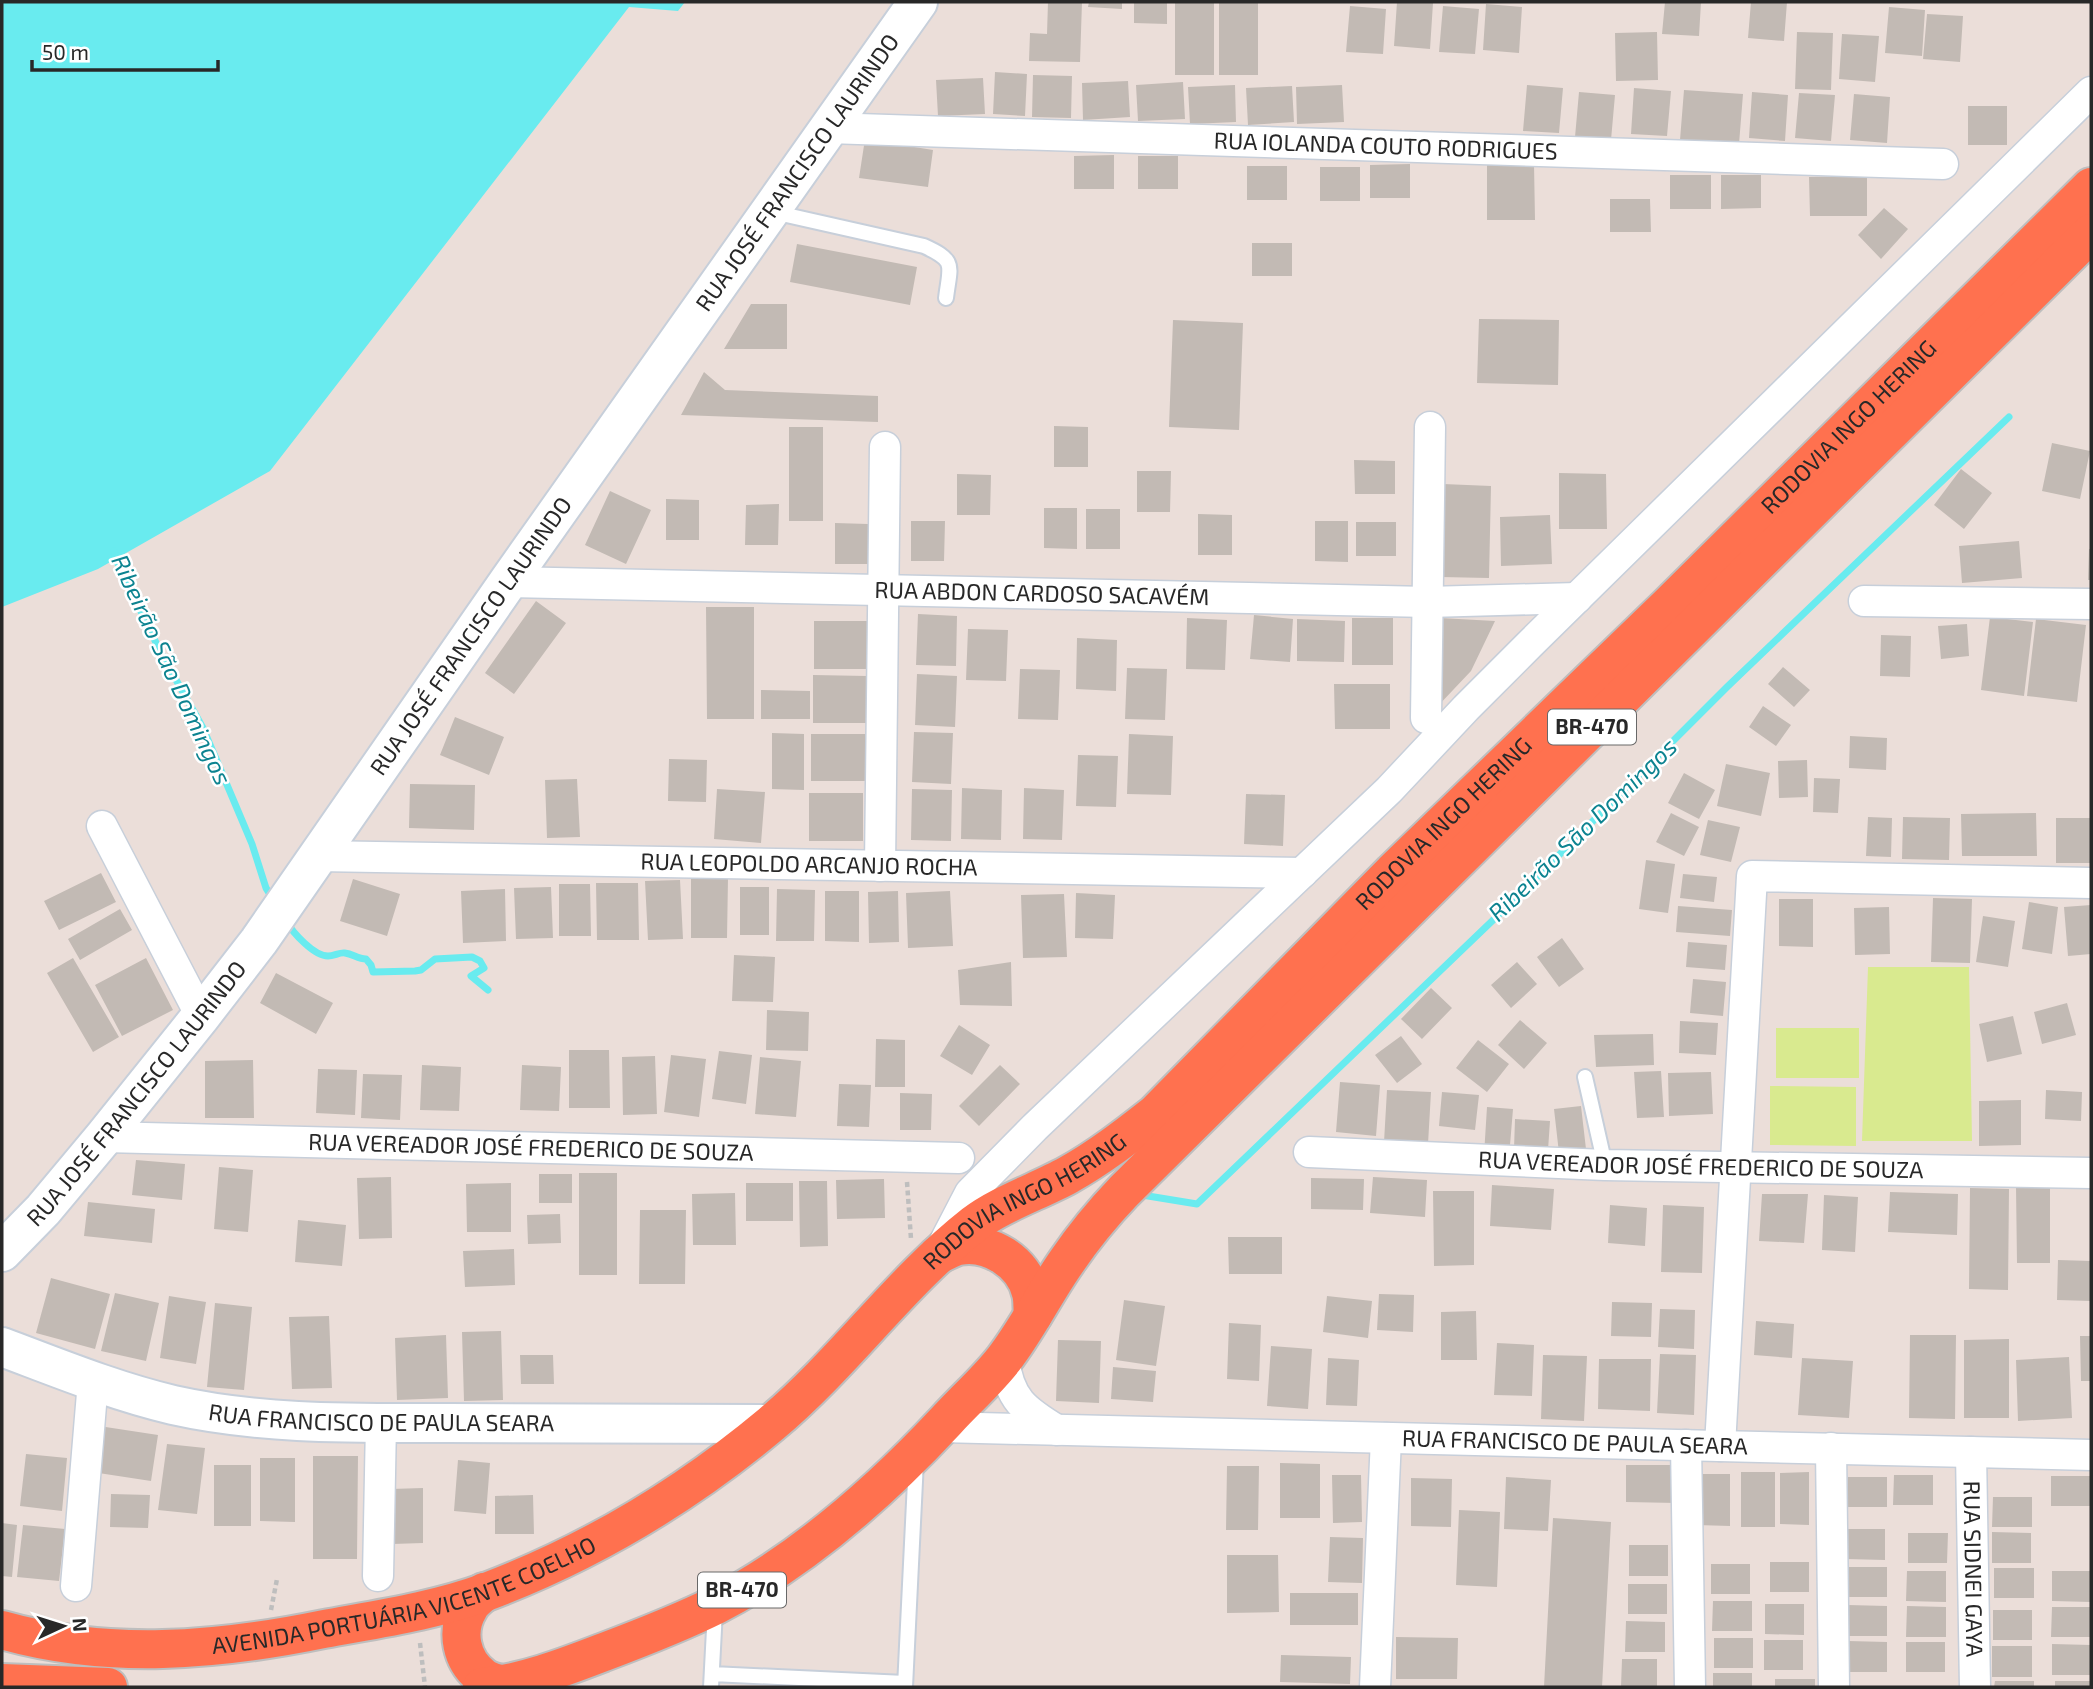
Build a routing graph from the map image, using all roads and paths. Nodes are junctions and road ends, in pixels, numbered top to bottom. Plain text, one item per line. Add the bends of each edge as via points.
1 (918, 2) edge
2 (2091, 92) edge
3 (828, 128) junction
4 (1943, 164) dead end
5 (2091, 187) edge
6 (769, 211) junction
7 (2091, 233) edge
8 (946, 298) dead end
9 (1430, 426) dead end
10 (885, 447) dead end
11 (508, 582) junction
12 (883, 590) junction
13 (1577, 598) junction
14 (1864, 601) dead end
15 (1428, 602) junction
16 (2091, 604) edge
17 (1426, 718) dead end
18 (102, 826) dead end
19 (317, 856) junction
20 (880, 866) junction
21 (1302, 873) junction
22 (2091, 883) edge
23 (201, 1016) junction
24 (1586, 1077) dead end
25 (104, 1137) junction
26 (1309, 1152) dead end
27 (904, 1157) junction
28 (959, 1158) dead end
29 (1605, 1165) junction
30 (1736, 1168) junction
31 (2091, 1173) edge
32 (2, 1252) edge
33 (937, 1255) junction
34 (911, 1283) junction
35 (1033, 1315) junction
36 (2, 1347) edge
37 (1004, 1359) junction
38 (93, 1381) junction
39 (381, 1423) junction
40 (771, 1424) junction
41 (1057, 1430) junction
42 (1386, 1438) junction
43 (928, 1439) junction
44 (1686, 1445) junction
45 (1720, 1446) junction
46 (1831, 1448) junction
47 (1971, 1452) junction
48 (2091, 1455) edge
49 (378, 1576) dead end
50 (76, 1586) dead end
51 (484, 1592) junction
52 (715, 1605) junction
53 (416, 1611) junction
54 (2, 1630) edge
55 (711, 1681) edge
56 (2, 1683) edge
57 (905, 1685) edge
58 (66, 1686) edge
59 (493, 1686) edge
60 (108, 1687) edge
61 (425, 1687) edge
62 (1375, 1687) edge
63 (1690, 1687) edge
64 (1834, 1687) edge
65 (1975, 1687) edge

1 - 3 main road, RUA JOSÉ FRANCISCO LAURINDO
2 - 13 street
3 - 4 street, RUA IOLANDA COUTO RODRIGUES
3 - 6 main road, RUA JOSÉ FRANCISCO LAURINDO
5 - 33 highway, RODOVIA INGO HERING / BR-470 via 1393,872 1155,1114 1079,1168 978,1221
6 - 8 lane via 924,246 944,256 950,267
6 - 11 main road, RUA JOSÉ FRANCISCO LAURINDO
7 - 35 highway, RODOVIA INGO HERING / BR-470 via 1124,1191 1094,1224
9 - 15 street
10 - 12 street
11 - 12 street, RUA ABDON CARDOSO SACAVÉM
11 - 19 main road, RUA JOSÉ FRANCISCO LAURINDO
12 - 15 street, RUA ABDON CARDOSO SACAVÉM
12 - 20 street
13 - 15 street, RUA ABDON CARDOSO SACAVÉM
13 - 21 street
14 - 16 street
15 - 17 street
18 - 23 street
19 - 20 street, RUA LEOPOLDO ARCANJO ROCHA
19 - 23 main road, RUA JOSÉ FRANCISCO LAURINDO
20 - 21 street, RUA LEOPOLDO ARCANJO ROCHA
21 - 33 street via 970,1193
22 - 30 street via 1752,876
23 - 25 main road, RUA JOSÉ FRANCISCO LAURINDO
24 - 29 lane
25 - 27 street, RUA VEREADOR JOSÉ FREDERICO DE SOUZA
25 - 32 main road, RUA JOSÉ FRANCISCO LAURINDO
26 - 29 street, RUA VEREADOR JOSÉ FREDERICO DE SOUZA
27 - 28 street, RUA VEREADOR JOSÉ FREDERICO DE SOUZA
27 - 34 path
29 - 30 street, RUA VEREADOR JOSÉ FREDERICO DE SOUZA
30 - 31 street, RUA VEREADOR JOSÉ FREDERICO DE SOUZA
30 - 45 street
33 - 34 highway, RODOVIA INGO HERING / BR-470
33 - 35 highway via 959,1246 982,1246 1004,1255 1021,1271 1031,1292
34 - 40 highway, RODOVIA INGO HERING / BR-470
35 - 37 highway, RODOVIA INGO HERING / BR-470
36 - 38 main road, RUA FRANCISCO DE PAULA SEARA
37 - 41 street via 1014,1396
37 - 43 highway, RODOVIA INGO HERING / BR-470
38 - 39 main road, RUA FRANCISCO DE PAULA SEARA via 174,1405 228,1414
38 - 50 street
39 - 40 main road, RUA FRANCISCO DE PAULA SEARA
39 - 49 street
40 - 51 highway, AVENIDA PORTUÁRIA VICENTE COELHO / BR-470 via 648,1513 590,1546
41 - 42 street, RUA FRANCISCO DE PAULA SEARA
41 - 43 street, RUA FRANCISCO DE PAULA SEARA
42 - 44 street, RUA FRANCISCO DE PAULA SEARA
42 - 62 street
43 - 52 highway, BR-470 via 825,1533
43 - 57 lane
44 - 45 street, RUA FRANCISCO DE PAULA SEARA
44 - 63 street
45 - 46 street, RUA FRANCISCO DE PAULA SEARA
46 - 47 street, RUA FRANCISCO DE PAULA SEARA
46 - 64 street
47 - 48 street, RUA FRANCISCO DE PAULA SEARA
47 - 65 street, RUA SIDNEI GAYA
51 - 53 highway, AVENIDA PORTUÁRIA VICENTE COELHO / BR-470
51 - 59 highway via 469,1606 461,1625 461,1645 469,1664
52 - 55 lane
52 - 59 highway, BR-470 via 583,1660
53 - 54 highway, AVENIDA PORTUÁRIA VICENTE COELHO / BR-470 via 264,1642 153,1651
53 - 61 path
55 - 57 lane
56 - 58 highway
58 - 60 highway

